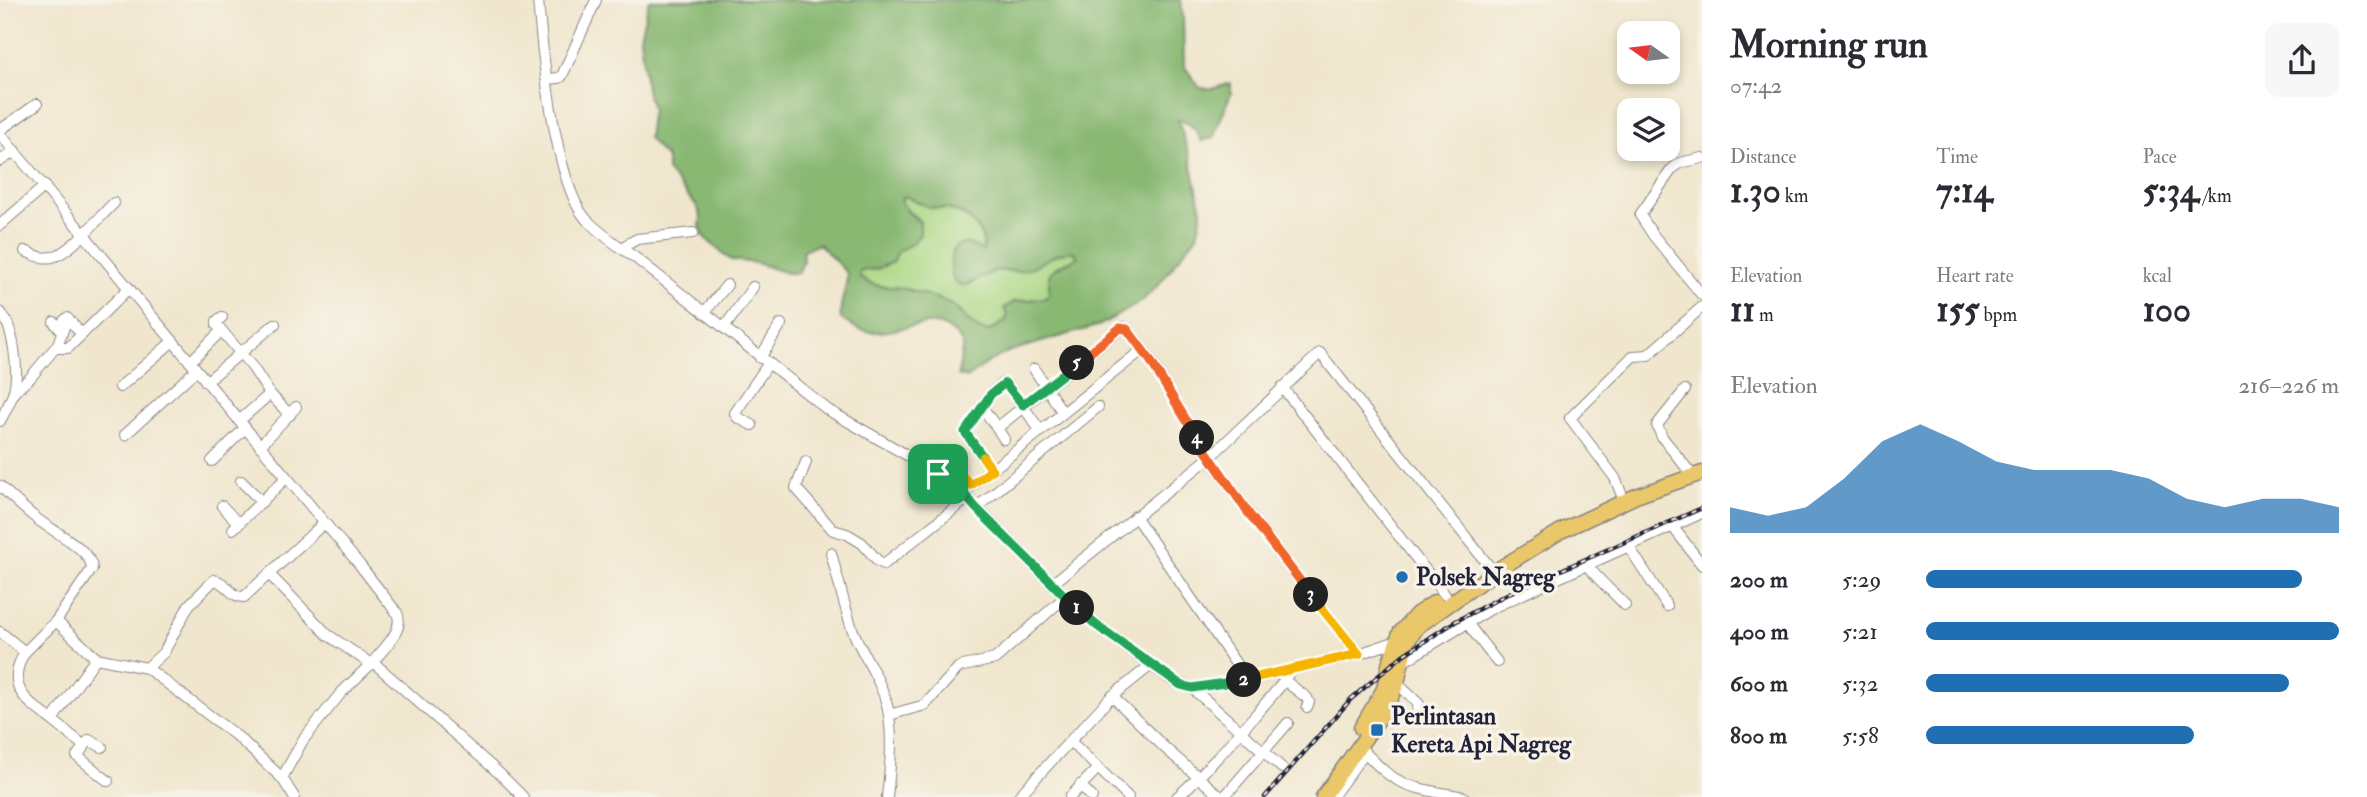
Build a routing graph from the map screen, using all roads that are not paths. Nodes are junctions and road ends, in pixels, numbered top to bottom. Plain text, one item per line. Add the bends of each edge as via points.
1 (538, 0) edge
2 (596, 0) edge
3 (547, 79) junction
4 (37, 104) dead end
5 (0, 132) edge
6 (15, 151) junction
7 (1702, 158) edge
8 (0, 161) edge
9 (45, 186) junction
10 (114, 203) dead end
11 (0, 225) edge
12 (83, 233) junction
13 (693, 233) dead end
14 (621, 248) junction
15 (26, 251) dead end
16 (727, 285) dead end
17 (752, 287) dead end
18 (129, 288) junction
19 (1702, 295) edge
20 (1702, 307) edge
21 (0, 312) edge
22 (704, 313) junction
23 (222, 317) dead end
24 (67, 318) junction
25 (54, 323) dead end
26 (275, 324) dead end
27 (781, 324) dead end
28 (724, 328) junction
29 (221, 331) junction
30 (82, 334) junction
31 (173, 341) junction
32 (57, 347) junction
33 (1142, 350) junction
34 (240, 352) junction
35 (764, 360) junction
36 (193, 366) junction
37 (1034, 369) dead end
38 (206, 382) junction
39 (120, 387) dead end
40 (1282, 387) junction
41 (1045, 388) junction
42 (1685, 390) dead end
43 (13, 392) junction
44 (270, 394) junction
45 (1023, 405) junction
46 (982, 407) junction
47 (1098, 407) dead end
48 (1063, 413) junction
49 (0, 421) edge
50 (242, 424) junction
51 (752, 425) dead end
52 (997, 428) junction
53 (1040, 430) junction
54 (125, 435) dead end
55 (1004, 439) dead end
56 (260, 446) junction
57 (1209, 458) junction
58 (212, 461) dead end
59 (806, 462) dead end
60 (992, 470) junction
61 (938, 474) junction
62 (1698, 475) edge
63 (286, 478) junction
64 (240, 481) dead end
65 (0, 486) edge
66 (967, 492) junction
67 (1628, 498) junction
68 (262, 502) junction
69 (222, 506) dead end
70 (976, 508) junction
71 (1702, 513) edge
72 (1135, 516) junction
73 (324, 523) junction
74 (1673, 527) junction
75 (1629, 547) junction
76 (831, 553) dead end
77 (1587, 565) junction
78 (1702, 565) edge
79 (1489, 566) junction
80 (270, 575) junction
81 (1052, 584) junction
82 (1445, 595) junction
83 (1065, 597) junction
84 (1625, 604) dead end
85 (1667, 606) dead end
86 (56, 621) junction
87 (1467, 623) junction
88 (0, 632) edge
89 (1401, 642) junction
90 (25, 652) junction
91 (1359, 654) junction
92 (96, 657) junction
93 (1497, 662) dead end
94 (372, 663) junction
95 (1401, 663) junction
96 (1151, 665) junction
97 (147, 668) junction
98 (1290, 670) junction
99 (1247, 680) junction
100 (1284, 680) junction
101 (1396, 683) junction
102 (1192, 688) junction
103 (1112, 696) junction
104 (1307, 707) dead end
105 (1416, 713) dead end
106 (889, 715) junction
107 (52, 720) junction
108 (1288, 723) dead end
109 (1241, 732) junction
110 (1071, 742) junction
111 (83, 745) junction
112 (102, 747) dead end
113 (1361, 749) junction
114 (1263, 752) junction
115 (1098, 768) junction
116 (1282, 768) dead end
117 (1200, 777) junction
118 (282, 778) junction
119 (108, 781) dead end
120 (1080, 786) junction
121 (294, 797) edge
122 (523, 797) edge
123 (887, 797) edge
124 (1018, 797) edge
125 (1070, 797) edge
126 (1092, 797) edge
127 (1128, 797) edge
128 (1177, 797) edge
129 (1222, 797) edge
130 (1311, 797) edge
131 (1323, 797) edge
132 (1332, 797) edge
133 (1464, 797) edge

1 - 3 street
2 - 3 street via 562,76
3 - 14 street via 564,176 585,218
4 - 5 street
5 - 6 street
6 - 8 street
6 - 9 street
7 - 19 street via 1672,169 1640,215
9 - 11 street
9 - 12 street
10 - 12 street
12 - 15 street via 51,258
12 - 18 street
13 - 14 street via 637,239
14 - 22 street
16 - 22 street
17 - 28 street
18 - 30 street
18 - 31 street
20 - 67 street via 1648,355 1633,356 1570,418
21 - 43 street via 11,333
22 - 28 street
23 - 29 street via 216,322
24 - 25 street via 58,327
24 - 30 street
24 - 32 street
26 - 34 street
27 - 35 street
28 - 35 street
29 - 34 street
29 - 36 street
30 - 32 street via 66,350
31 - 36 street
31 - 39 street
32 - 43 street
33 - 41 street via 1127,329 1120,328
33 - 48 street
33 - 57 street
34 - 38 street
34 - 44 street
35 - 51 street via 736,413
35 - 61 street via 828,410
36 - 38 street
36 - 54 street
37 - 41 street
38 - 50 street
40 - 57 street
40 - 79 street via 1320,353
40 - 82 street
41 - 45 street
41 - 48 street
42 - 62 street via 1657,425 1662,437
43 - 49 street
44 - 50 street
44 - 56 street via 293,411
45 - 46 street via 1003,383
45 - 52 street
45 - 53 street
46 - 52 street
46 - 60 street via 965,432
47 - 70 street
48 - 53 street
50 - 56 street
50 - 58 street
52 - 55 street
53 - 60 street
56 - 63 street
57 - 72 street
57 - 91 street
59 - 66 street via 796,488 833,530 852,537 884,564
60 - 66 street
61 - 66 street
61 - 66 street via 950,462
62 - 67 highway
63 - 68 street
63 - 73 street
64 - 68 street
65 - 86 street via 92,562 92,569
66 - 70 street
67 - 79 highway via 1591,507 1545,529
67 - 89 highway via 1530,548
68 - 69 street via 236,526
70 - 81 street
71 - 74 street
72 - 81 street
72 - 99 street
73 - 80 street
73 - 94 street via 400,619
74 - 75 street
74 - 78 street
75 - 77 street
75 - 85 street
76 - 106 street via 853,631
77 - 84 street
77 - 87 street
79 - 82 highway
80 - 94 street via 328,635
80 - 97 street via 242,597 214,580 189,605 164,652
81 - 83 street
82 - 89 highway via 1413,617 1400,633
83 - 96 street
83 - 106 street via 995,659 959,667 926,705
86 - 90 street
86 - 92 street
87 - 93 street
87 - 95 street
88 - 90 street
89 - 91 street
89 - 95 highway
89 - 130 highway via 1372,712
90 - 107 street via 15,678 29,701
91 - 98 street
92 - 97 street
92 - 107 street
94 - 118 street via 311,731
94 - 122 street
95 - 101 highway
96 - 102 street
96 - 103 street
97 - 118 street via 239,738
98 - 99 street
98 - 100 street
99 - 102 street
100 - 104 street via 1307,698
100 - 109 street
101 - 105 street via 1419,704
101 - 113 highway
102 - 109 street
103 - 110 street
103 - 117 street
106 - 123 street
107 - 111 street
108 - 114 street
109 - 114 street
109 - 117 street
110 - 115 street
110 - 124 street
111 - 112 street via 90,740
111 - 119 street via 78,757
113 - 131 highway
113 - 132 street
113 - 133 street via 1398,780
114 - 116 street
114 - 129 street
115 - 120 street
115 - 127 street
117 - 128 street
117 - 129 street
118 - 121 street
120 - 125 street
120 - 126 street

